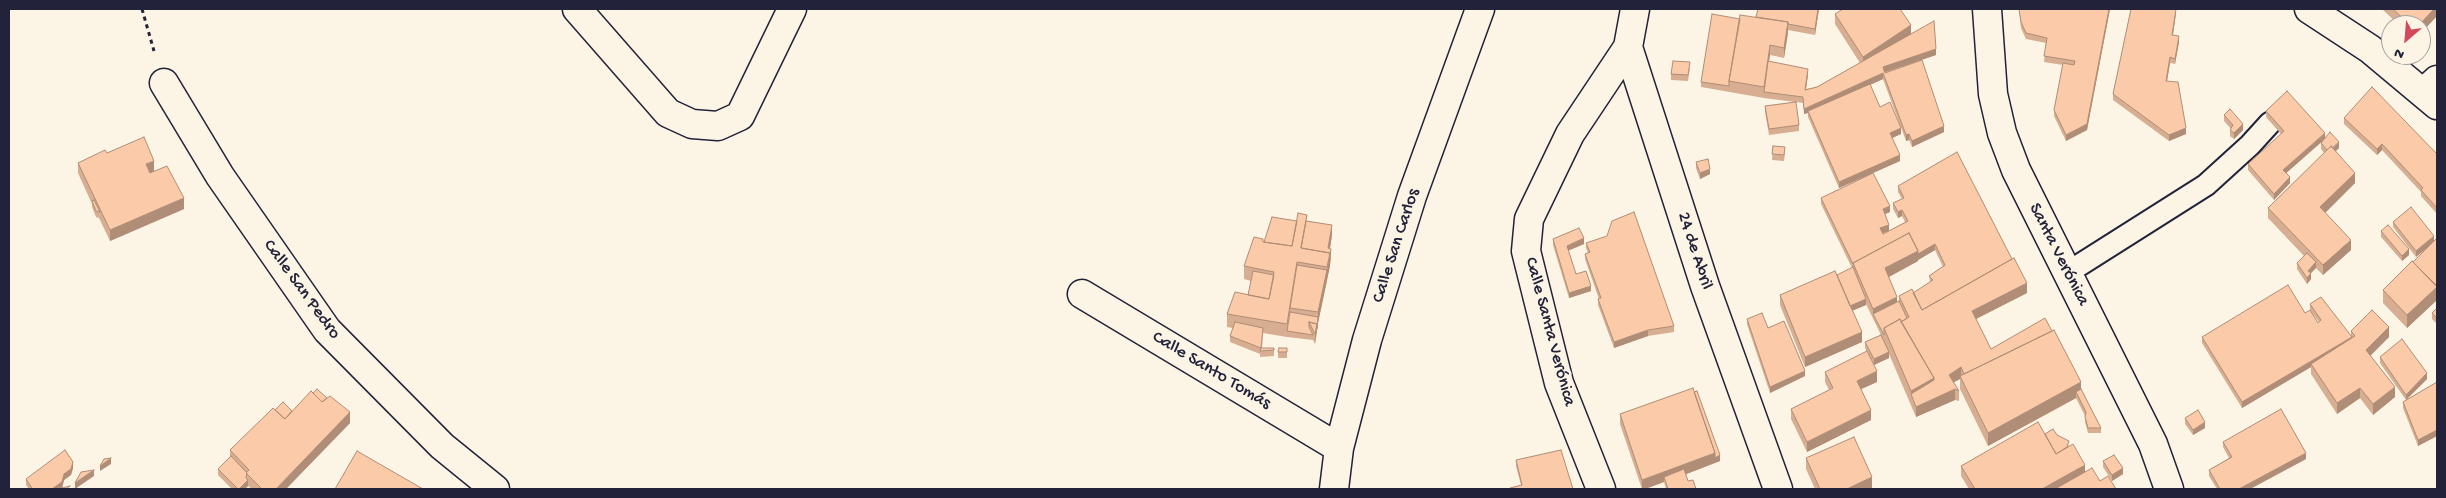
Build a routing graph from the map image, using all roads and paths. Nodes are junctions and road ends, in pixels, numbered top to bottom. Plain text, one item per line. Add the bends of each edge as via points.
1 (142, 9) edge
2 (577, 9) edge
3 (792, 9) edge
4 (1480, 9) edge
5 (1635, 9) edge
6 (1987, 9) edge
7 (2309, 9) edge
8 (1628, 47) junction
9 (164, 83) joint
10 (2433, 92) edge
11 (2270, 123) edge
12 (2067, 273) junction
13 (1082, 294) dead end
14 (1339, 448) junction
15 (495, 489) edge
16 (1334, 489) edge
17 (1601, 489) edge
18 (1778, 489) edge
19 (2169, 489) edge

1 - 9 path
2 - 3 street via 668,113 692,124 718,126 740,116
4 - 14 street, Calle San Carlos via 1412,196 1367,340
5 - 8 street, 24 de Abril
6 - 12 street, Santa Verónica via 1993,94 2002,134 2016,170
7 - 10 street
8 - 17 street, Calle Santa Verónica via 1570,134 1529,219 1526,251 1558,383
8 - 18 street, 24 de Abril via 1705,286
9 - 15 street, Calle San Pedro via 220,176 327,330 442,446
11 - 12 lane via 2206,185
12 - 19 street, Santa Verónica via 2153,444
13 - 14 street, Calle Santo Tomás
14 - 16 street, Calle San Carlos

